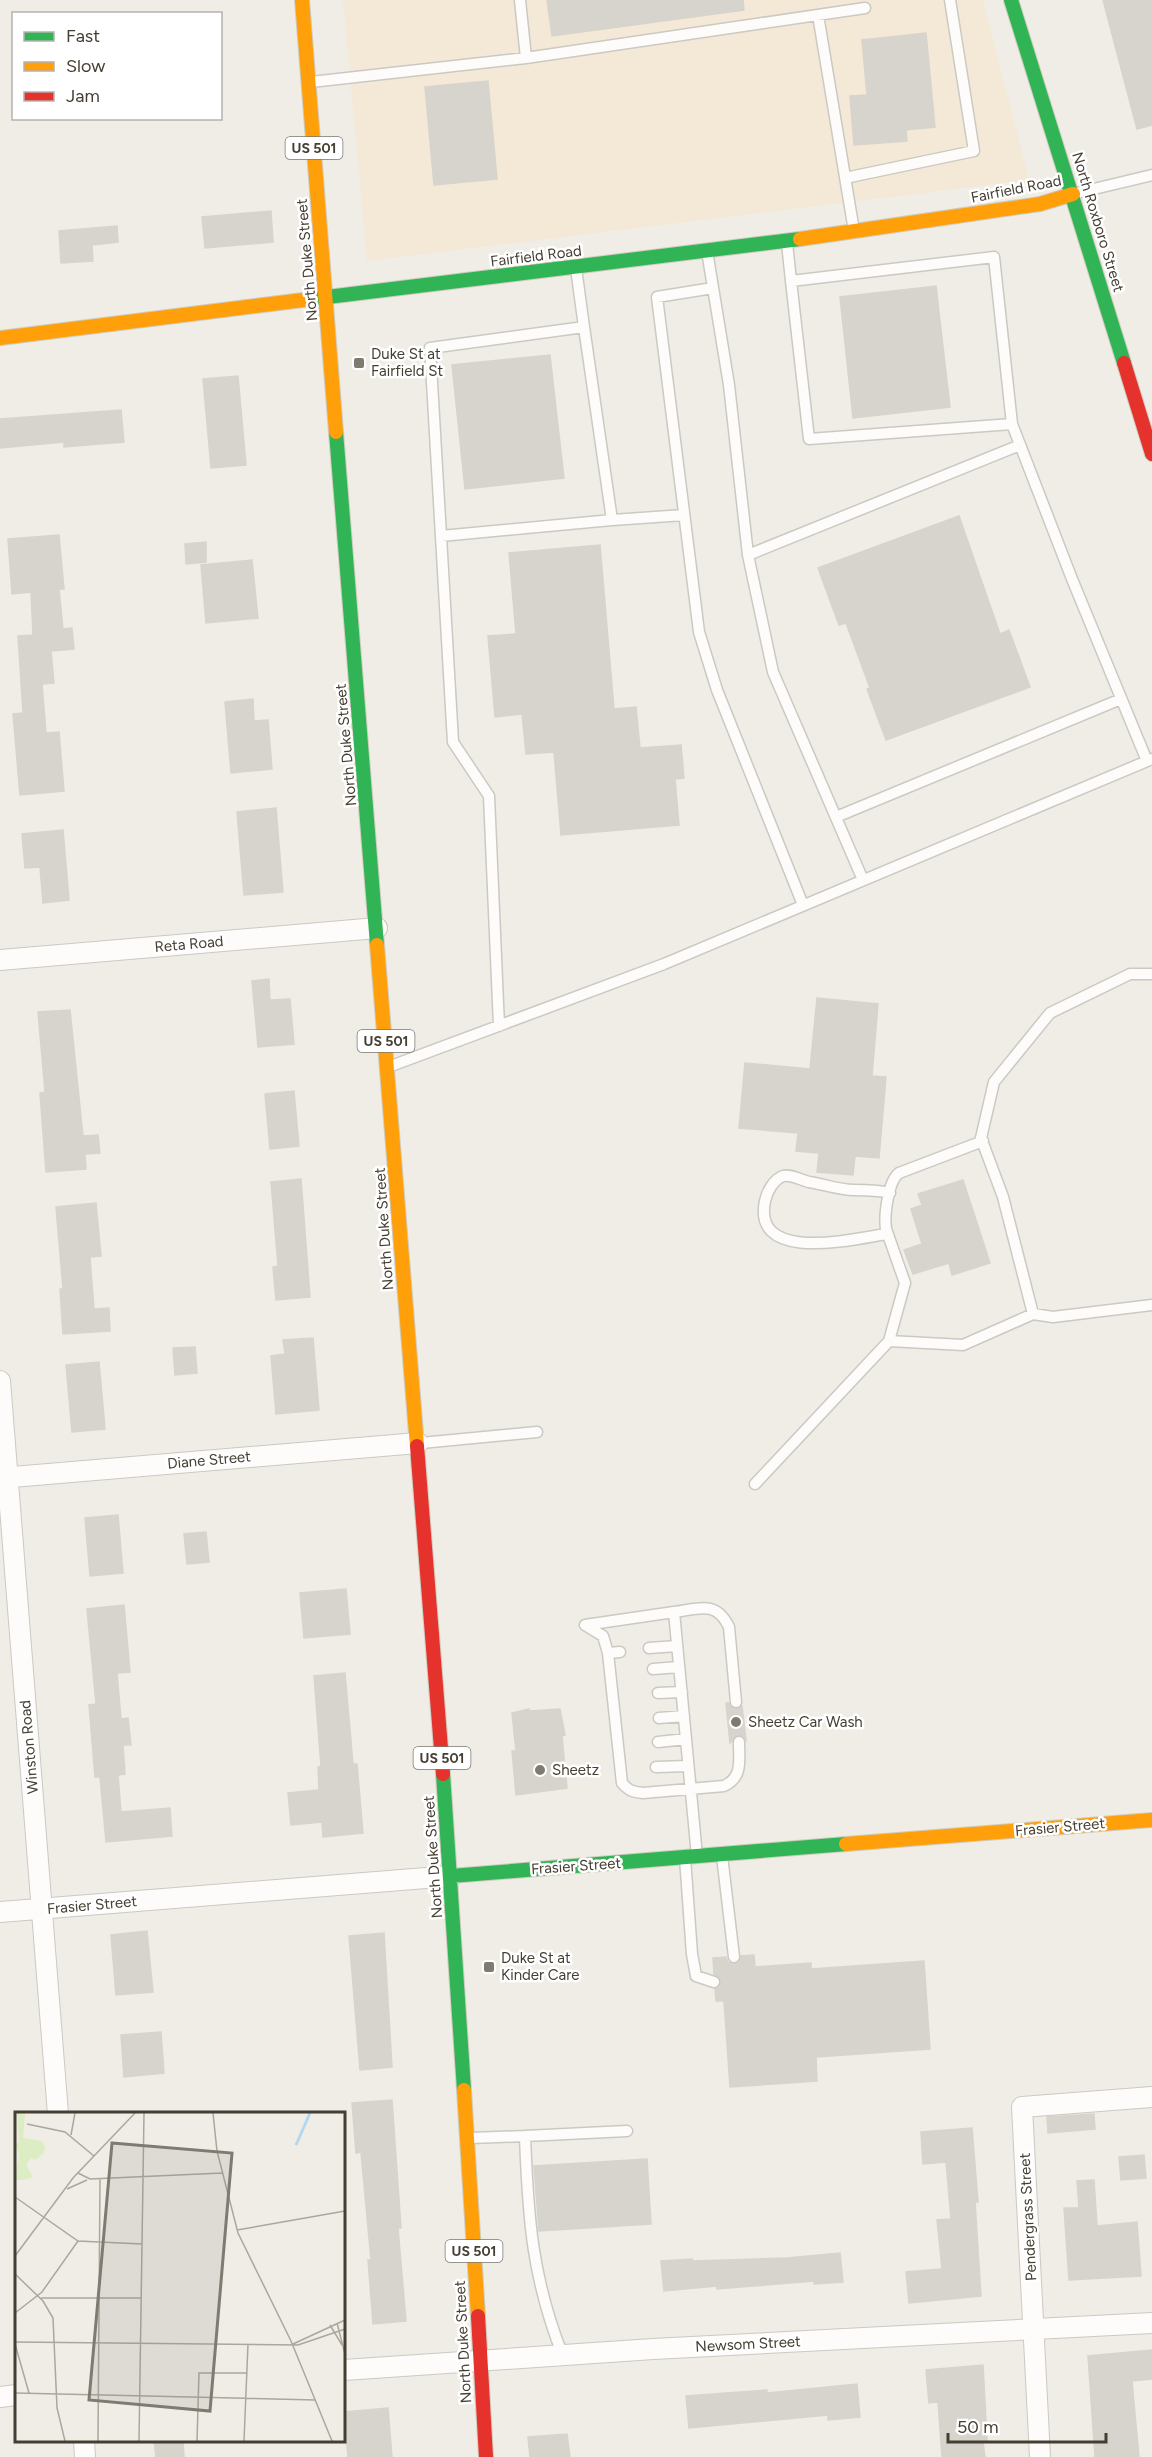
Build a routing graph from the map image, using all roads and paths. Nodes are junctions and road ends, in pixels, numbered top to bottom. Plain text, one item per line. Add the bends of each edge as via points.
1 (302, 0) edge
2 (519, 0) edge
3 (950, 0) edge
4 (1011, 0) edge
5 (866, 8) dead end
6 (818, 15) junction
7 (526, 58) junction
8 (308, 82) junction
9 (1152, 175) edge
10 (845, 178) junction
11 (1073, 194) junction
12 (854, 232) junction
13 (787, 241) junction
14 (707, 251) junction
15 (576, 268) junction
16 (791, 281) junction
17 (713, 288) junction
18 (327, 296) junction
19 (584, 327) junction
20 (0, 338) edge
21 (1012, 424) junction
22 (1020, 445) junction
23 (1152, 454) edge
24 (684, 515) junction
25 (612, 520) junction
26 (441, 536) junction
27 (748, 555) junction
28 (1121, 699) junction
29 (1149, 760) edge
30 (836, 817) junction
31 (863, 880) junction
32 (803, 905) junction
33 (377, 928) junction
34 (0, 960) edge
35 (1152, 974) edge
36 (499, 1026) junction
37 (388, 1067) junction
38 (983, 1142) junction
39 (890, 1193) junction
40 (886, 1234) junction
41 (1152, 1305) edge
42 (1033, 1314) junction
43 (889, 1341) junction
44 (0, 1382) edge
45 (537, 1432) dead end
46 (418, 1443) junction
47 (4, 1478) edge
48 (755, 1484) dead end
49 (674, 1612) junction
50 (677, 1646) junction
51 (649, 1648) dead end
52 (620, 1652) dead end
53 (608, 1653) junction
54 (680, 1667) junction
55 (654, 1669) dead end
56 (622, 1672) dead end
57 (610, 1675) junction
58 (682, 1692) junction
59 (658, 1694) dead end
60 (736, 1702) dead end
61 (684, 1716) junction
62 (659, 1718) dead end
63 (686, 1739) junction
64 (658, 1742) dead end
65 (739, 1742) dead end
66 (688, 1766) junction
67 (656, 1767) dead end
68 (691, 1789) junction
69 (1152, 1820) edge
70 (722, 1855) junction
71 (691, 1857) junction
72 (451, 1876) junction
73 (42, 1909) junction
74 (0, 1912) edge
75 (734, 1957) dead end
76 (714, 1982) dead end
77 (1152, 2097) edge
78 (58, 2112) edge
79 (627, 2131) dead end
80 (525, 2136) junction
81 (468, 2139) junction
82 (1152, 2323) edge
83 (1033, 2329) junction
84 (563, 2356) junction
85 (481, 2361) junction
86 (345, 2370) edge
87 (15, 2395) edge
88 (0, 2397) edge
89 (84, 2442) edge
90 (85, 2457) edge
91 (486, 2457) edge
92 (1040, 2457) edge

1 - 8 main road, North Duke Street / US 501
2 - 7 lane
3 - 10 lane via 974,151
4 - 11 main road, North Roxboro Street
5 - 6 lane
6 - 7 lane
6 - 10 lane
7 - 8 lane
8 - 18 main road, North Duke Street / US 501
9 - 11 lane
10 - 12 lane
11 - 12 main road, Fairfield Road via 1040,204
11 - 23 main road, North Roxboro Street
12 - 13 main road, Fairfield Road
13 - 14 main road, Fairfield Road
13 - 16 lane
14 - 15 main road, Fairfield Road
14 - 17 lane
15 - 18 main road, Fairfield Road
15 - 19 lane
16 - 21 lane via 808,439
16 - 21 lane via 994,257
17 - 24 lane via 657,297
17 - 27 lane via 729,385
18 - 20 main road, Fairfield Road
18 - 33 main road, North Duke Street / US 501
19 - 25 lane
19 - 26 lane via 430,348
21 - 22 lane
22 - 27 lane
22 - 28 lane
24 - 25 lane
24 - 32 lane via 699,632 717,690
25 - 26 lane
26 - 36 lane via 453,742 489,796
27 - 30 lane via 773,672
28 - 29 lane
28 - 30 lane
29 - 31 lane
30 - 31 lane
31 - 32 lane
32 - 36 lane via 664,964
33 - 34 street, Reta Road
33 - 37 main road, North Duke Street / US 501
35 - 38 lane via 1130,974 1050,1013 994,1082
36 - 37 lane
37 - 46 main road, North Duke Street / US 501
38 - 39 lane via 899,1173 892,1180
38 - 42 lane via 1003,1197
39 - 40 lane
39 - 40 lane via 783,1176 774,1181 764,1207 764,1218 772,1233 788,1240 842,1241
40 - 43 lane via 905,1283
41 - 42 lane via 1053,1317
42 - 43 lane via 963,1346
43 - 48 lane
44 - 47 street, Winston Road
45 - 46 lane
46 - 47 street, Diane Street
46 - 72 main road, North Duke Street / US 501
47 - 73 street, Winston Road
49 - 50 lane
49 - 53 lane via 585,1625 603,1636
49 - 60 lane via 708,1607 725,1618
50 - 51 lane
50 - 54 lane
52 - 53 lane
53 - 57 lane
54 - 55 lane
54 - 58 lane
56 - 57 lane
57 - 68 lane via 619,1697 626,1769 622,1783 632,1792
58 - 59 lane
58 - 61 lane
61 - 62 lane
61 - 63 lane
63 - 64 lane
63 - 66 lane
65 - 68 lane via 739,1772 732,1782
66 - 67 lane
66 - 68 lane
68 - 71 lane
69 - 70 main road, Frasier Street
70 - 71 main road, Frasier Street
70 - 75 lane
71 - 72 main road, Frasier Street
71 - 76 lane via 692,1954 696,1976
72 - 73 street, Frasier Street
72 - 81 main road, North Duke Street / US 501
73 - 74 street, Frasier Street
73 - 78 street, Winston Road
77 - 83 street, Pendergrass Street via 1022,2107
79 - 80 lane
80 - 81 lane
80 - 84 lane via 535,2264
81 - 85 main road, North Duke Street / US 501
82 - 83 street, Newsom Street
83 - 84 street, Newsom Street
83 - 92 street, Pendergrass Street
84 - 85 street, Newsom Street
85 - 86 street, Newsom Street
85 - 91 main road, North Duke Street / US 501
87 - 88 street
89 - 90 street

